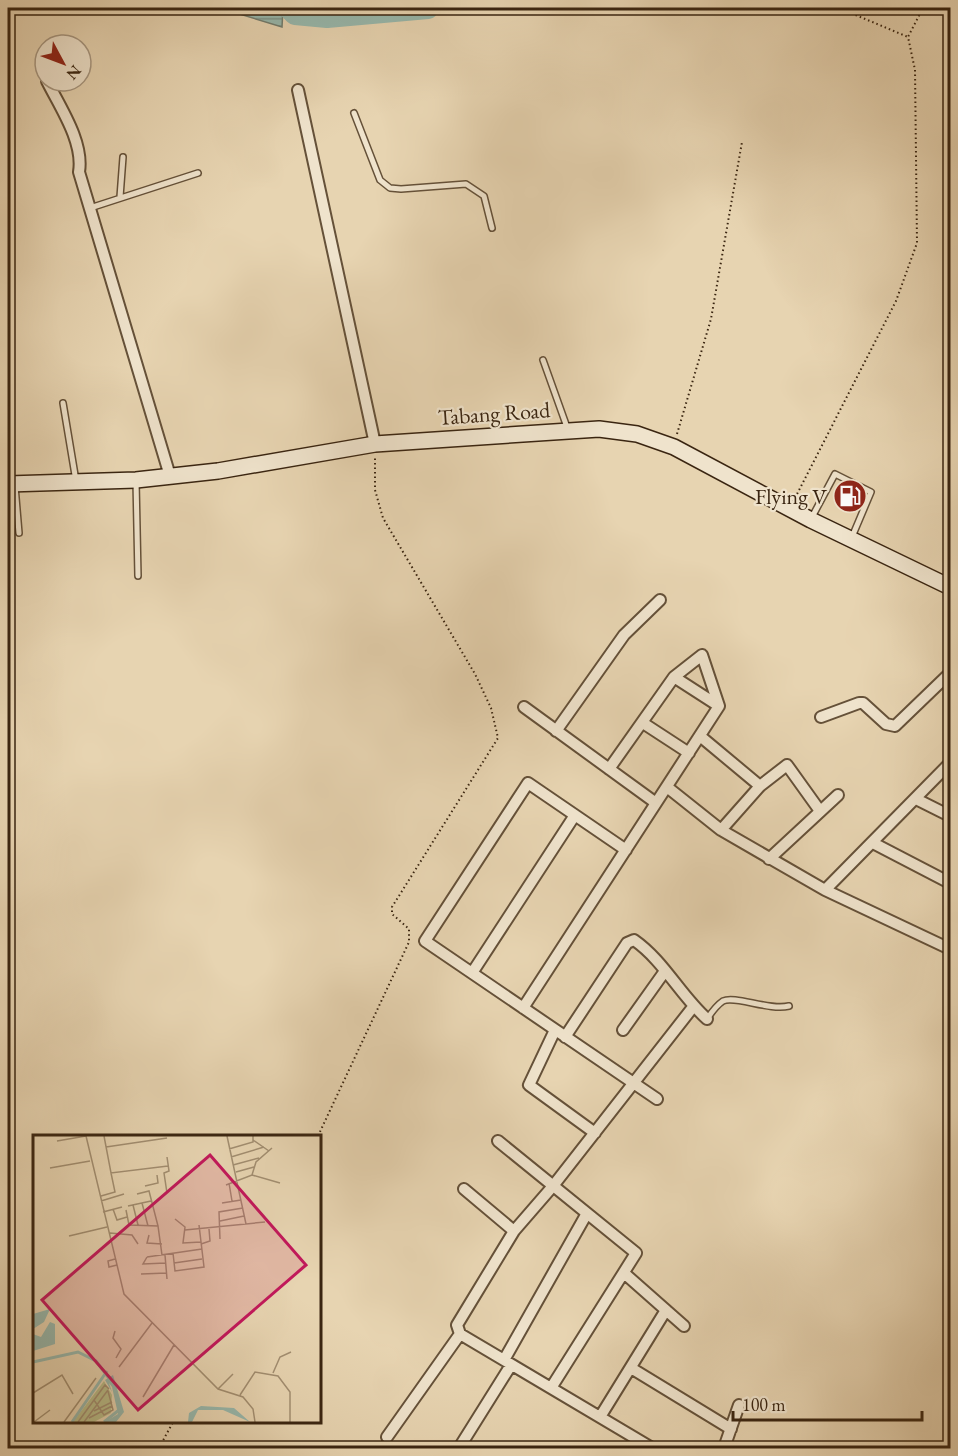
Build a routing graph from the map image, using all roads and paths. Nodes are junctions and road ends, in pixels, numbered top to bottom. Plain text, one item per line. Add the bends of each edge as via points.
1 (839, 8) edge
2 (923, 8) edge
3 (908, 37) junction
4 (298, 90) dead end
5 (53, 93) edge
6 (354, 113) dead end
7 (742, 142) dead end
8 (123, 157) dead end
9 (198, 172) dead end
10 (120, 198) junction
11 (90, 208) junction
12 (492, 228) dead end
13 (543, 360) dead end
14 (63, 403) dead end
15 (568, 431) junction
16 (375, 444) junction
17 (674, 447) junction
18 (170, 476) junction
19 (136, 480) junction
20 (76, 482) junction
21 (11, 484) edge
22 (790, 508) junction
23 (811, 520) junction
24 (18, 533) dead end
25 (851, 538) junction
26 (138, 576) dead end
27 (951, 587) edge
28 (660, 600) dead end
29 (951, 673) edge
30 (674, 676) junction
31 (719, 706) junction
32 (524, 707) dead end
33 (821, 717) dead end
34 (643, 723) junction
35 (556, 730) junction
36 (700, 736) junction
37 (689, 753) junction
38 (951, 763) edge
39 (609, 769) junction
40 (667, 786) junction
41 (760, 786) junction
42 (838, 795) dead end
43 (916, 799) junction
44 (656, 803) junction
45 (820, 811) junction
46 (575, 815) junction
47 (951, 816) edge
48 (721, 830) junction
49 (873, 843) junction
50 (626, 849) junction
51 (769, 859) junction
52 (951, 883) edge
53 (825, 890) junction
54 (951, 949) edge
55 (665, 971) junction
56 (472, 973) junction
57 (789, 1006) dead end
58 (693, 1007) junction
59 (524, 1008) junction
60 (707, 1019) joint
61 (555, 1030) junction
62 (623, 1030) dead end
63 (565, 1037) junction
64 (634, 1083) junction
65 (657, 1099) dead end
66 (595, 1133) junction
67 (319, 1135) edge
68 (498, 1141) dead end
69 (554, 1186) junction
70 (464, 1189) dead end
71 (586, 1215) junction
72 (514, 1231) junction
73 (624, 1273) junction
74 (666, 1310) junction
75 (684, 1326) dead end
76 (460, 1334) junction
77 (508, 1363) junction
78 (631, 1368) junction
79 (551, 1388) junction
80 (739, 1405) dead end
81 (600, 1418) junction
82 (173, 1423) edge
83 (731, 1429) junction
84 (387, 1437) dead end
85 (159, 1449) edge
86 (459, 1449) edge
87 (652, 1449) edge
88 (724, 1449) edge

1 - 3 path
2 - 3 path
3 - 22 path via 915,70 917,243 896,301
4 - 16 street
5 - 11 street via 72,131
6 - 12 lane via 380,180 390,188 401,189 466,184 484,196
7 - 17 path via 711,319
8 - 10 lane
9 - 10 lane
10 - 11 lane
11 - 18 street
13 - 15 lane
14 - 20 lane
15 - 16 main road, Tabang Road
15 - 17 main road, Tabang Road via 599,429 637,434
16 - 18 main road, Tabang Road
16 - 67 path via 375,490 383,518 475,674 491,708 498,738 392,907 392,914 409,929 409,942
17 - 22 main road, Tabang Road
18 - 19 main road, Tabang Road
19 - 20 main road, Tabang Road
19 - 26 lane
20 - 21 main road, Tabang Road
21 - 24 lane
22 - 23 main road, Tabang Road
23 - 25 main road, Tabang Road
23 - 25 lane via 835,474 872,492
25 - 27 main road, Tabang Road
28 - 35 street via 624,635
29 - 33 street via 895,726 886,724 859,703
30 - 31 street
30 - 31 street via 702,655
30 - 34 street
31 - 36 street
32 - 35 street
34 - 37 street
34 - 39 street
35 - 39 street
36 - 37 street
36 - 41 street
37 - 40 street
38 - 43 street
39 - 44 street
40 - 44 street
40 - 48 street
41 - 45 street via 788,765
41 - 48 street
42 - 45 street
43 - 47 street
43 - 49 street
44 - 50 street
45 - 51 street
46 - 50 street
46 - 56 street
46 - 56 street via 528,783 450,901 425,941
48 - 51 street
49 - 52 street
49 - 53 street
50 - 59 street
51 - 53 street
53 - 54 street
55 - 58 street
55 - 62 street
55 - 63 street via 634,940 627,944
56 - 59 street
57 - 60 lane via 769,1008 732,999 723,1001
58 - 60 street
58 - 64 street
59 - 61 street
61 - 63 street
61 - 66 street via 529,1085
63 - 64 street
64 - 65 street
64 - 66 street
66 - 69 street
68 - 69 street
69 - 71 street
69 - 72 street
70 - 72 street
71 - 73 street via 636,1253
71 - 77 street
72 - 76 street via 462,1314 457,1324
73 - 74 street
73 - 79 street
74 - 75 street
74 - 78 street
76 - 77 street
76 - 84 street
77 - 79 street
77 - 86 street
78 - 81 street
78 - 83 street
79 - 81 street
80 - 83 street
81 - 87 street
82 - 85 path
83 - 88 street

